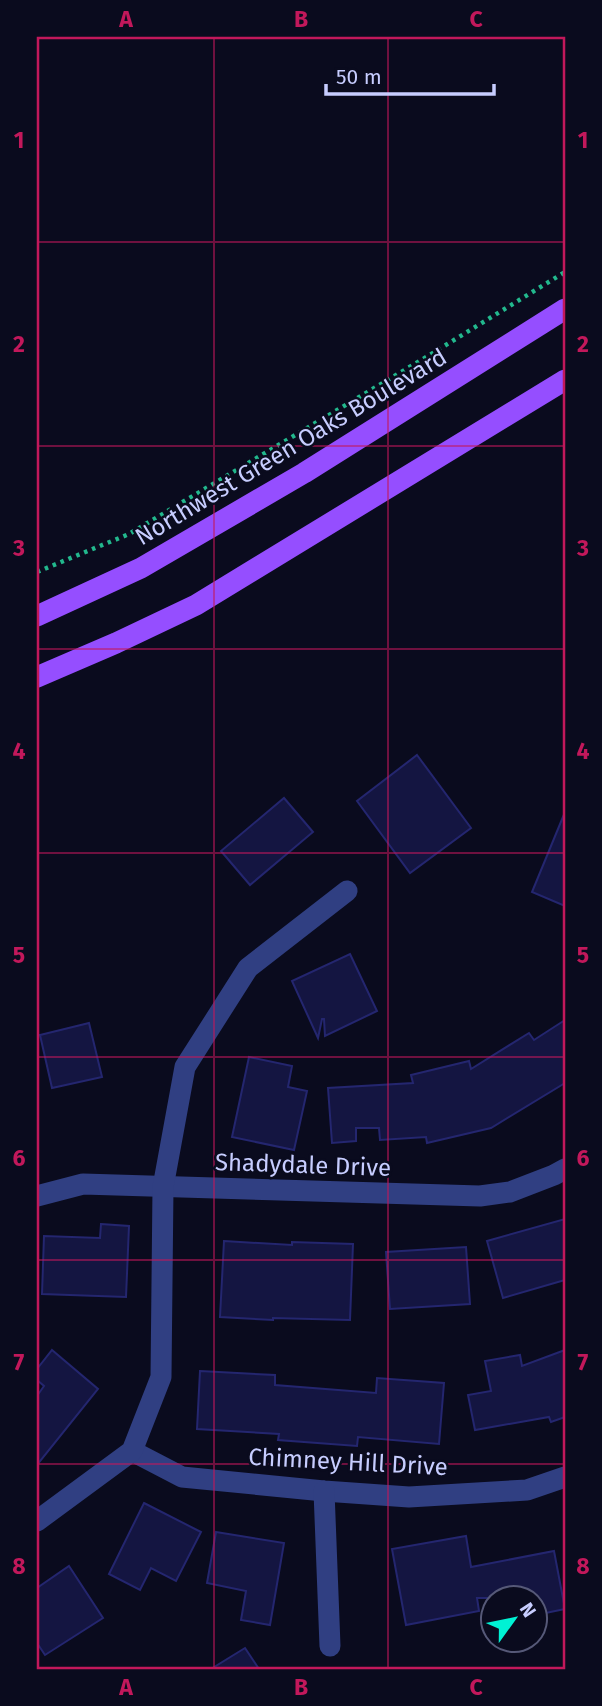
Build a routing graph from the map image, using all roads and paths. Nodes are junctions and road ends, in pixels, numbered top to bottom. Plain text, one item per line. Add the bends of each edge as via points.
1 (565, 272) edge
2 (565, 309) edge
3 (565, 380) edge
4 (37, 572) edge
5 (37, 615) edge
6 (37, 677) edge
7 (347, 891) dead end
8 (565, 1169) edge
9 (163, 1187) junction
10 (37, 1196) edge
11 (132, 1451) junction
12 (565, 1477) edge
13 (324, 1491) junction
14 (37, 1521) edge
15 (330, 1646) dead end

1 - 4 path via 129,534
2 - 5 main road, Northwest Green Oaks Boulevard via 304,473 141,568
3 - 6 main road via 196,606
7 - 9 street via 248,968 185,1067
8 - 9 street, Shadydale Drive via 510,1192 480,1196
9 - 10 street, Shadydale Drive via 83,1184
9 - 11 street via 161,1377
11 - 13 street, Chimney Hill Drive via 182,1477
11 - 14 street
12 - 13 street, Chimney Hill Drive via 527,1490 410,1497
13 - 15 street

